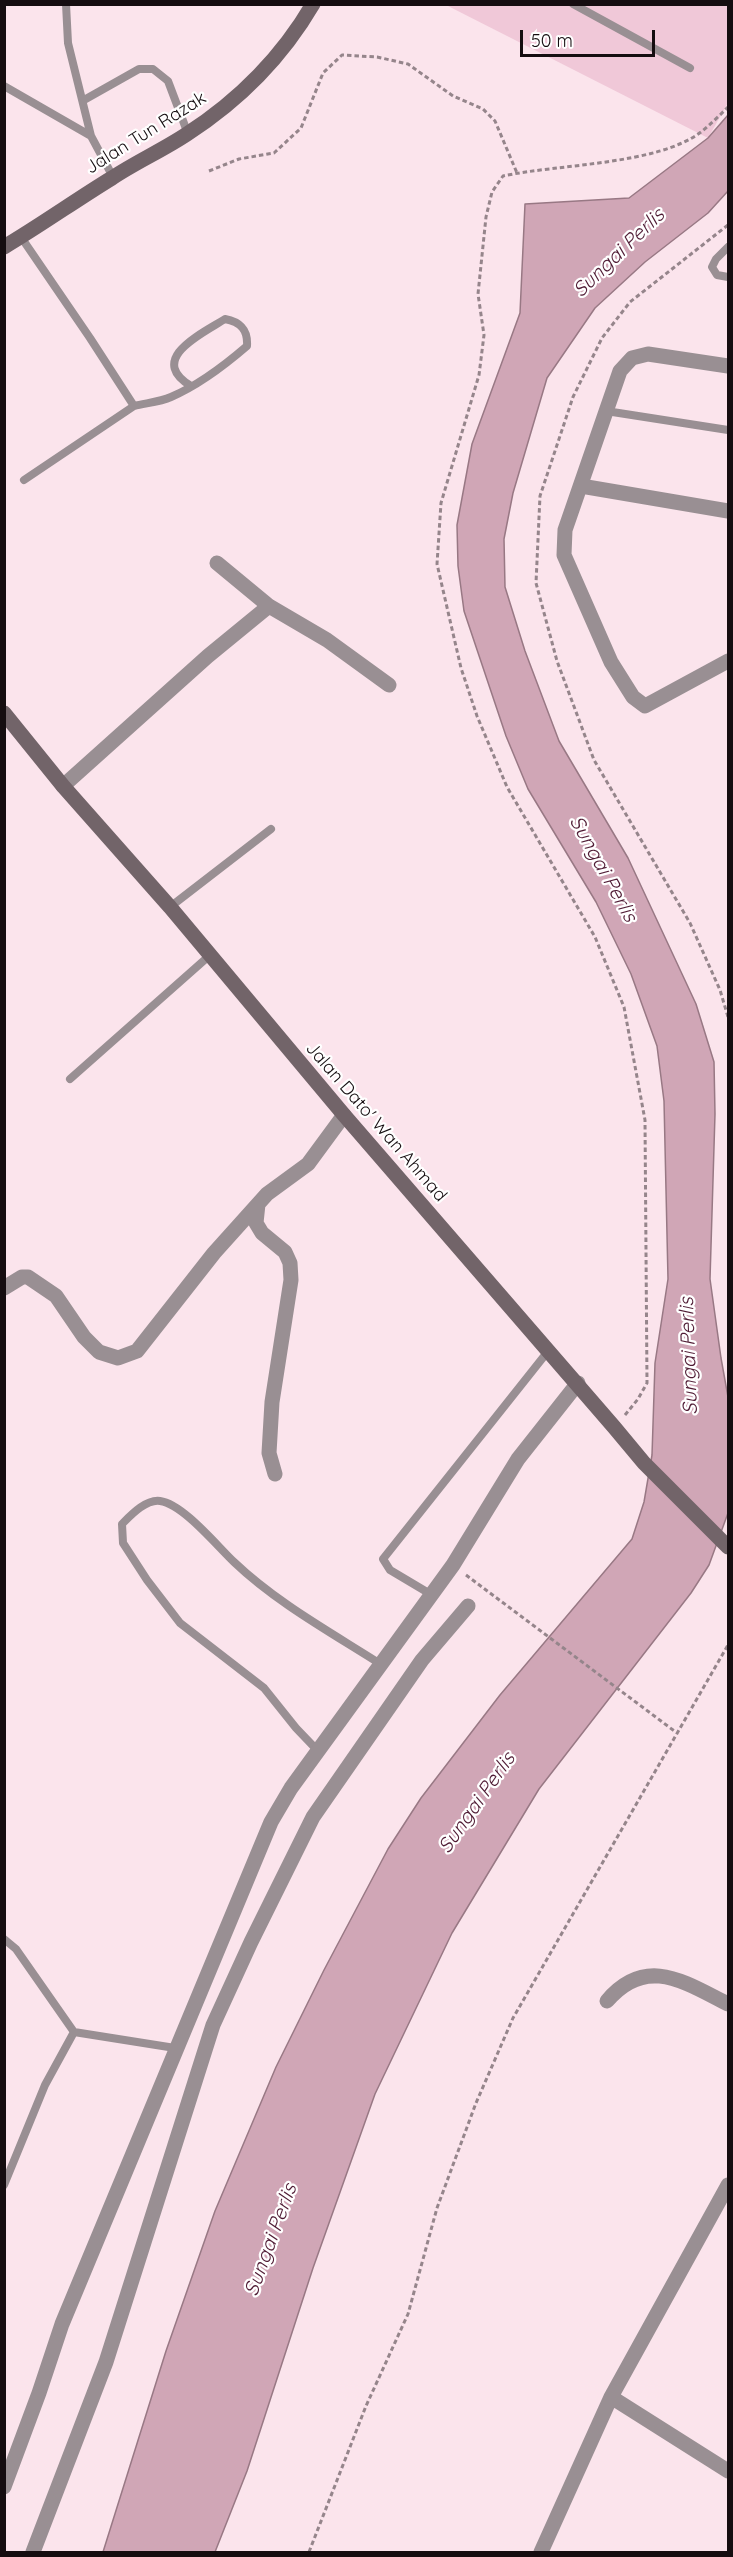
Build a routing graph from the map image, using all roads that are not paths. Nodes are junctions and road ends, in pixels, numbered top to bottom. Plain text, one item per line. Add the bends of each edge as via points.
1 (66, 4) edge
2 (313, 4) edge
3 (573, 4) edge
4 (690, 68) dead end
5 (4, 86) edge
6 (84, 100) junction
7 (188, 134) junction
8 (92, 136) junction
9 (113, 177) junction
10 (21, 237) junction
11 (4, 247) edge
12 (729, 247) edge
13 (729, 277) edge
14 (729, 366) edge
15 (191, 386) junction
16 (134, 406) junction
17 (606, 411) junction
18 (729, 430) edge
19 (24, 480) dead end
20 (581, 486) junction
21 (729, 510) edge
22 (217, 563) dead end
23 (269, 606) junction
24 (729, 661) edge
25 (389, 685) dead end
26 (4, 714) edge
27 (63, 786) junction
28 (271, 829) dead end
29 (170, 907) junction
30 (209, 956) junction
31 (70, 1079) dead end
32 (344, 1115) junction
33 (258, 1204) junction
34 (4, 1288) edge
35 (549, 1350) junction
36 (578, 1383) junction
37 (275, 1474) dead end
38 (729, 1547) edge
39 (432, 1594) junction
40 (468, 1606) dead end
41 (382, 1665) junction
42 (318, 1751) junction
43 (4, 1939) edge
44 (607, 2001) dead end
45 (729, 2004) edge
46 (74, 2032) junction
47 (175, 2048) junction
48 (4, 2185) edge
49 (729, 2185) edge
50 (611, 2397) junction
51 (729, 2471) edge
52 (4, 2487) edge
53 (33, 2553) edge
54 (541, 2553) edge

1 - 6 lane via 68,43
2 - 7 main road, Jalan Tun Razak via 255,80
3 - 4 lane
5 - 8 lane
6 - 7 lane via 139,69 153,69 168,81
6 - 8 lane
7 - 9 main road, Jalan Tun Razak
8 - 9 lane
9 - 10 main road, Jalan Tun Razak
10 - 11 main road, Jalan Tun Razak
10 - 16 lane
12 - 13 lane via 712,267 717,275
14 - 17 street via 648,354 632,358 620,371
15 - 15 lane via 247,346 244,328 225,319 183,345 175,356 175,369
15 - 16 lane via 170,398
16 - 19 lane
17 - 18 lane
17 - 20 street
20 - 21 street
20 - 24 street via 565,530 564,555 611,662 633,697 645,706
22 - 23 street
23 - 25 street via 327,640
23 - 27 street
26 - 27 main road, Jalan Dato' Wan Ahmad
27 - 29 main road, Jalan Dato' Wan Ahmad
28 - 29 lane
29 - 30 main road, Jalan Dato' Wan Ahmad
30 - 31 lane
30 - 32 main road, Jalan Dato' Wan Ahmad
32 - 33 street via 308,1164
32 - 35 main road, Jalan Dato' Wan Ahmad
33 - 34 street via 213,1253 137,1351 118,1358 99,1352 47,1288 28,1277
33 - 37 street via 256,1224 285,1252 290,1263 291,1280 272,1402 269,1454
35 - 36 main road, Jalan Dato' Wan Ahmad
35 - 39 lane via 383,1559 390,1569
36 - 38 main road, Jalan Dato' Wan Ahmad via 644,1462
36 - 39 street via 518,1459
39 - 41 street
40 - 53 street via 422,1660 314,1817 251,1942 213,2025 106,2362
41 - 42 street
41 - 42 lane via 271,1592 172,1506 160,1501 148,1503 122,1524 123,1543 180,1623 264,1688
42 - 47 street via 271,1822
43 - 46 lane via 16,1949
44 - 45 street via 629,1980 653,1975 666,1976
46 - 47 lane
46 - 48 lane via 45,2085
47 - 52 street via 62,2324
49 - 50 street
50 - 51 street
50 - 54 street

